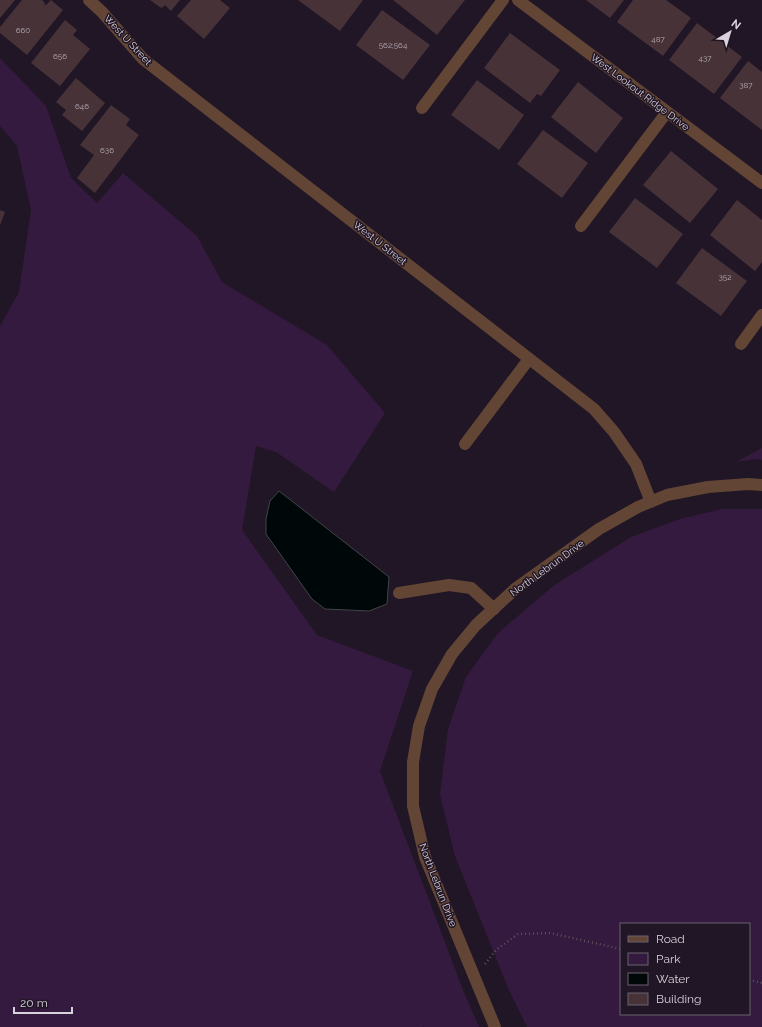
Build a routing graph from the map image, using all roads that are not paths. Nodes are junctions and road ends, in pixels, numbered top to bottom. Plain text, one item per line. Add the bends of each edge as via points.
1 (89, 0) edge
2 (503, 0) edge
3 (518, 0) edge
4 (422, 108) dead end
5 (667, 112) junction
6 (762, 183) edge
7 (581, 226) dead end
8 (762, 315) edge
9 (741, 344) dead end
10 (530, 359) junction
11 (465, 444) dead end
12 (762, 485) edge
13 (651, 502) junction
14 (399, 593) dead end
15 (494, 609) junction
16 (495, 1027) edge

1 - 10 street, West U Street via 143,59
2 - 4 street
3 - 5 street, West Lookout Ridge Drive
5 - 6 street, West Lookout Ridge Drive
5 - 7 street
8 - 9 street
10 - 11 street
10 - 13 street, West U Street via 594,409 614,432 636,464
12 - 13 street, North Lebrun Drive via 708,487 667,495
13 - 15 street, North Lebrun Drive via 638,506 599,529 516,589
14 - 15 street via 449,585 471,588
15 - 16 street, North Lebrun Drive via 476,625 452,654 432,689 419,726 414,762 413,806 426,857

